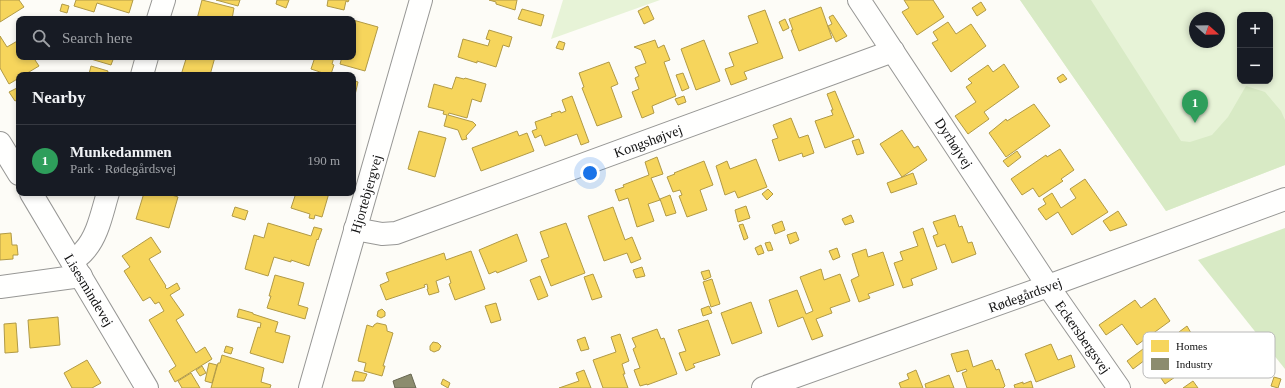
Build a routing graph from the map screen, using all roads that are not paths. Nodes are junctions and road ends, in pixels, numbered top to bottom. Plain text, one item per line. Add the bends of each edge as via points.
1 (164, 0) edge
2 (421, 0) edge
3 (859, 0) edge
4 (159, 16) edge
5 (893, 51) junction
6 (146, 60) edge
7 (143, 72) edge
8 (0, 143) edge
9 (16, 169) edge
10 (33, 196) edge
11 (107, 196) edge
12 (1285, 199) edge
13 (355, 229) junction
14 (77, 269) junction
15 (1048, 286) junction
16 (0, 287) edge
17 (147, 388) edge
18 (310, 388) edge
19 (763, 388) edge
20 (1119, 388) edge

1 - 4 street
2 - 13 street, Hjortebjergvej
3 - 5 street, Dyrhøjvej
5 - 13 street, Kongshøjvej via 396,233 382,234
5 - 15 street, Dyrhøjvej
6 - 7 street
8 - 9 street
10 - 14 street, Lisesmindevej
11 - 14 street via 92,239
12 - 15 street, Rødegårdsvej
13 - 18 street, Hjortebjergvej
14 - 16 street
14 - 17 street, Lisesmindevej
15 - 19 street, Rødegårdsvej
15 - 20 street, Eckersbergsvej

